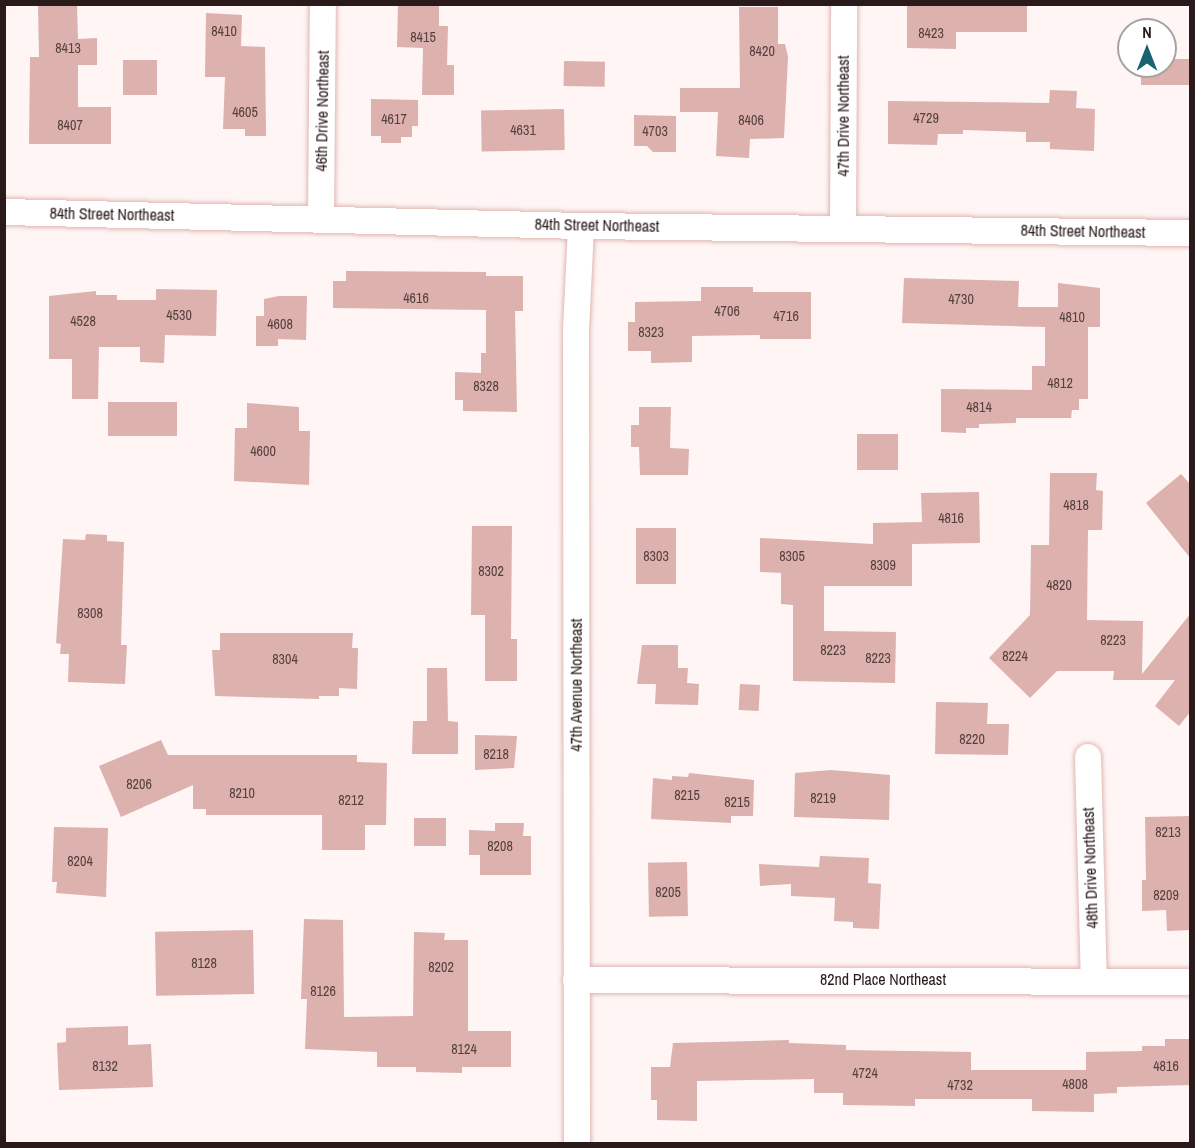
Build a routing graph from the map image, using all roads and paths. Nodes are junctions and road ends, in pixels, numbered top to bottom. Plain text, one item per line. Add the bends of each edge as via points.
1 (323, 4) edge
2 (844, 4) edge
3 (4, 212) edge
4 (321, 218) junction
5 (581, 226) junction
6 (843, 227) junction
7 (1191, 233) edge
8 (1088, 757) dead end
9 (1094, 979) junction
10 (576, 980) junction
11 (1191, 982) edge
12 (577, 1143) edge

1 - 4 street, 46th Drive Northeast
2 - 6 street, 47th Drive Northeast
3 - 4 street, 84th Street Northeast
4 - 5 street, 84th Street Northeast
5 - 6 street, 84th Street Northeast
5 - 10 street, 47th Avenue Northeast via 576,330
6 - 7 street, 84th Street Northeast
8 - 9 street, 48th Drive Northeast
9 - 10 street, 82nd Place Northeast
9 - 11 street, 82nd Place Northeast
10 - 12 street, 47th Avenue Northeast

